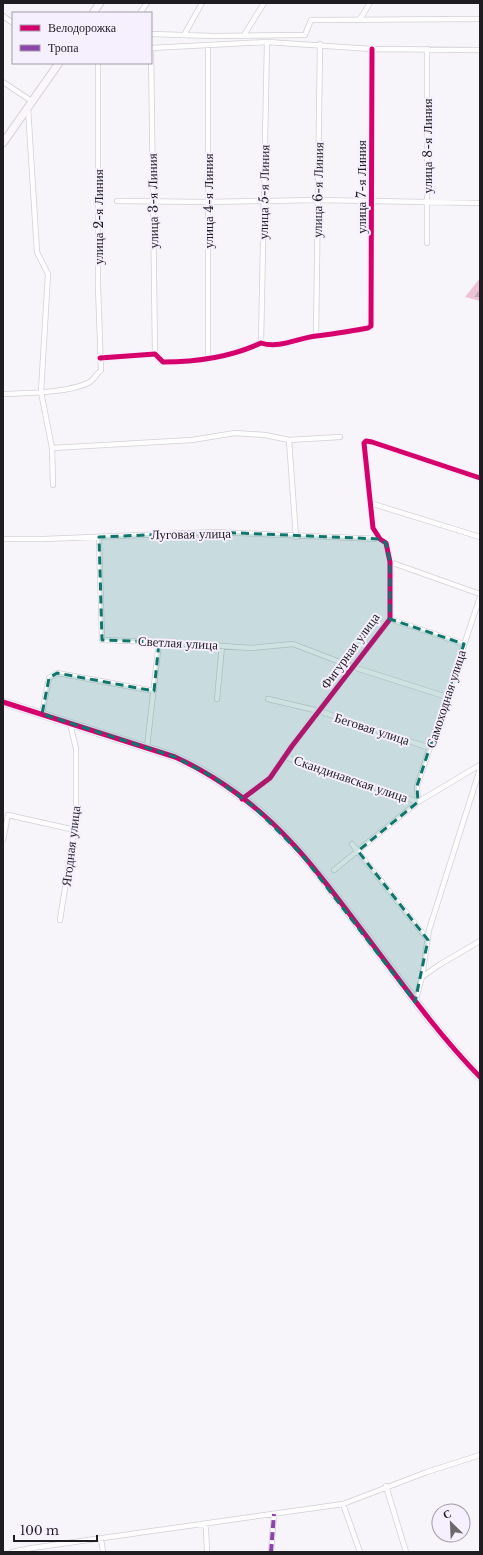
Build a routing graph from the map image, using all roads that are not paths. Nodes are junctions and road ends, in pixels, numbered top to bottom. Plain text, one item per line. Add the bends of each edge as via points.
1 (100, 3) edge
2 (147, 3) edge
3 (202, 3) edge
4 (264, 3) edge
5 (370, 3) edge
6 (94, 12) edge
7 (141, 12) edge
8 (3, 16) edge
9 (360, 19) junction
10 (480, 19) edge
11 (12, 22) edge
12 (152, 34) edge
13 (244, 34) junction
14 (184, 35) junction
15 (267, 42) junction
16 (320, 44) junction
17 (208, 45) junction
18 (152, 48) edge
19 (372, 48) junction
20 (427, 49) junction
21 (480, 50) edge
22 (58, 64) edge
23 (98, 64) edge
24 (151, 64) edge
25 (3, 82) edge
26 (33, 102) junction
27 (28, 108) junction
28 (3, 143) edge
29 (317, 200) junction
30 (117, 201) dead end
31 (153, 201) junction
32 (264, 201) junction
33 (372, 201) junction
34 (208, 202) junction
35 (427, 203) junction
36 (480, 203) edge
37 (427, 243) dead end
38 (316, 336) junction
39 (261, 343) junction
40 (154, 354) junction
41 (100, 358) junction
42 (208, 358) junction
43 (41, 392) junction
44 (3, 394) edge
45 (340, 437) dead end
46 (289, 440) junction
47 (52, 448) junction
48 (480, 478) edge
49 (53, 485) dead end
50 (370, 503) junction
51 (99, 537) junction
52 (296, 537) junction
53 (480, 537) edge
54 (3, 538) edge
55 (380, 539) junction
56 (390, 562) junction
57 (480, 594) edge
58 (480, 597) edge
59 (390, 619) junction
60 (159, 642) junction
61 (464, 644) junction
62 (222, 646) junction
63 (353, 667) junction
64 (154, 692) junction
65 (447, 697) junction
66 (217, 699) dead end
67 (268, 699) dead end
68 (3, 702) edge
69 (319, 711) junction
70 (42, 714) junction
71 (70, 723) junction
72 (147, 747) junction
73 (430, 748) junction
74 (285, 756) junction
75 (480, 765) edge
76 (480, 769) edge
77 (242, 799) junction
78 (418, 802) junction
79 (75, 830) junction
80 (3, 840) edge
81 (352, 844) dead end
82 (358, 851) junction
83 (334, 870) dead end
84 (60, 920) dead end
85 (428, 940) junction
86 (480, 941) edge
87 (422, 977) junction
88 (416, 1002) junction
89 (480, 1077) edge
90 (480, 1455) edge
91 (386, 1486) junction
92 (343, 1504) junction
93 (274, 1514) junction
94 (204, 1524) junction
95 (101, 1539) junction
96 (32, 1550) edge
97 (12, 1552) edge
98 (103, 1552) edge
99 (207, 1552) edge
100 (271, 1552) edge
101 (360, 1552) edge
102 (406, 1552) edge

1 - 6 street
2 - 7 street
3 - 14 street
4 - 13 street
5 - 9 street
8 - 11 street
9 - 10 street
9 - 13 street via 311,20 305,35
12 - 14 street
13 - 14 street
15 - 16 street
15 - 17 street
15 - 32 street, улица 5-я Линия
16 - 19 street
16 - 29 street, улица 6-я Линия
17 - 18 street
17 - 34 street, улица 4-я Линия
19 - 20 street
19 - 33 street, улица 7-я Линия
20 - 21 street
20 - 35 street, улица 8-я Линия
22 - 26 street
23 - 41 street, улица 2-я Линия
24 - 31 street, улица 3-я Линия
25 - 26 street
26 - 27 street
27 - 28 street
27 - 43 street via 37,252 48,274
29 - 32 street
29 - 33 street
29 - 38 street, улица 6-я Линия
30 - 31 street
31 - 34 street
31 - 40 street, улица 3-я Линия
32 - 34 street
32 - 39 street, улица 5-я Линия
33 - 35 street
33 - 38 street, улица 7-я Линия via 371,326
34 - 42 street, улица 4-я Линия
35 - 36 street
35 - 37 street, улица 8-я Линия
38 - 39 street via 269,345
39 - 42 street
40 - 41 street
40 - 42 street via 162,362
41 - 43 street, улица 2-я Линия via 100,370 91,381 78,387
43 - 44 street
43 - 47 street
45 - 46 street
46 - 47 street via 266,435 235,433 192,440
46 - 52 street
47 - 49 street
48 - 50 street, Фигурная улица via 366,441 364,443
50 - 53 street
50 - 55 street, Фигурная улица via 373,528
51 - 52 street, Луговая улица via 215,532
51 - 54 street, Луговая улица
51 - 60 street, Светлая улица via 102,640
52 - 55 street, Луговая улица
55 - 56 street, Фигурная улица via 386,543
56 - 57 street
56 - 59 street, Фигурная улица
58 - 61 street, Самоходная улица
59 - 61 street
59 - 63 street, Фигурная улица
60 - 62 street, Светлая улица
60 - 64 street
61 - 65 street, Самоходная улица
62 - 63 street, Светлая улица via 252,648 293,644
62 - 66 street
63 - 65 street, Светлая улица
63 - 69 street, Фигурная улица
64 - 70 street via 56,673 49,678
64 - 72 street
65 - 73 street, Самоходная улица
67 - 69 street, Беговая улица
68 - 70 street
69 - 73 street, Беговая улица
69 - 74 street, Фигурная улица
70 - 71 street
71 - 72 street
71 - 79 street, Ягодная улица via 76,749
72 - 77 street via 193,765
73 - 78 street, Самоходная улица via 417,786
74 - 77 street, Фигурная улица via 270,778
74 - 78 street, Скандинавская улица
75 - 78 street
76 - 85 street
77 - 88 street via 278,829 298,850
78 - 82 street
79 - 80 street via 8,815
79 - 84 street, Ягодная улица
81 - 82 street
82 - 83 street
82 - 85 street
85 - 87 street
86 - 87 street
87 - 88 street
88 - 89 street
90 - 91 street
91 - 92 street
91 - 102 street
92 - 93 street
92 - 101 street
93 - 94 street
93 - 100 street
94 - 95 street
94 - 99 street
95 - 96 street
95 - 98 street
96 - 97 street

